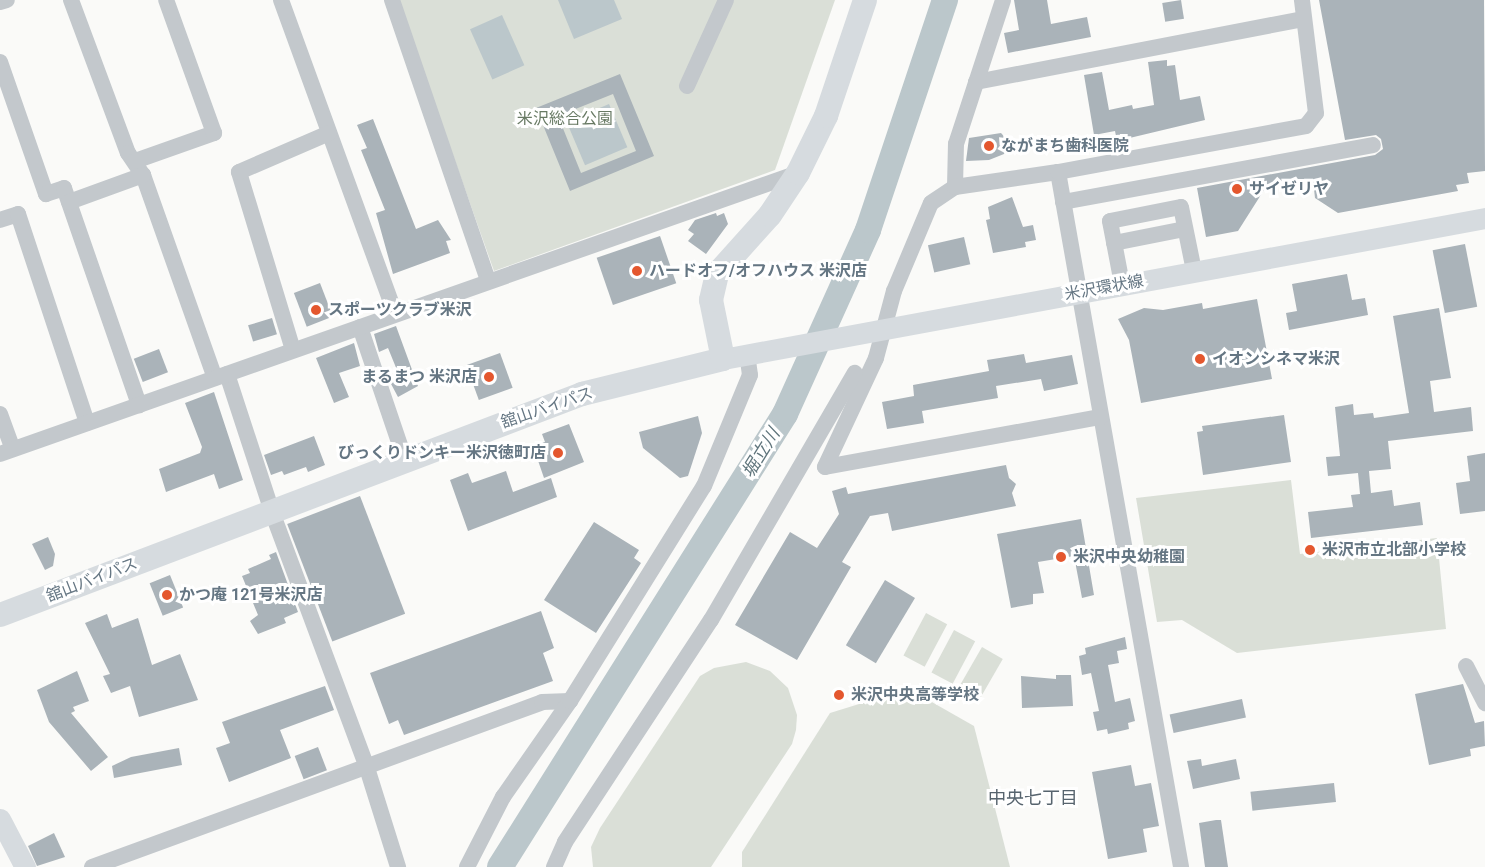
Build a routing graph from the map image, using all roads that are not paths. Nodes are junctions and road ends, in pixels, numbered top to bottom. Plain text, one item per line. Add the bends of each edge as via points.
1 (7, 0) edge
2 (71, 0) edge
3 (166, 0) edge
4 (281, 0) edge
5 (392, 0) edge
6 (726, 0) edge
7 (865, 0) edge
8 (1003, 0) edge
9 (1302, 0) edge
10 (0, 2) edge
11 (1304, 19) junction
12 (0, 62) edge
13 (976, 82) junction
14 (687, 86) dead end
15 (329, 133) junction
16 (1366, 143) dead end
17 (139, 168) junction
18 (1058, 172) junction
19 (798, 173) junction
20 (955, 187) junction
21 (1063, 199) junction
22 (69, 202) junction
23 (1485, 218) edge
24 (0, 220) edge
25 (1194, 271) junction
26 (488, 280) junction
27 (1122, 284) junction
28 (1080, 292) junction
29 (395, 314) junction
30 (360, 327) junction
31 (883, 327) junction
32 (293, 350) junction
33 (747, 353) junction
34 (723, 359) junction
35 (855, 373) dead end
36 (221, 376) junction
37 (139, 405) junction
38 (0, 414) edge
39 (1101, 417) junction
40 (87, 423) junction
41 (6, 452) edge
42 (405, 460) junction
43 (272, 512) junction
44 (0, 615) edge
45 (1466, 666) dead end
46 (570, 701) junction
47 (1485, 703) edge
48 (367, 768) junction
49 (0, 819) edge
50 (25, 867) edge
51 (92, 867) edge
52 (398, 867) edge
53 (467, 867) edge
54 (554, 867) edge
55 (1181, 867) edge

1 - 10 street
2 - 17 street via 128,153
3 - 17 street via 214,133
4 - 15 street
5 - 26 street
6 - 14 street
7 - 19 highway via 826,116
8 - 13 street
9 - 11 street
11 - 13 street
11 - 18 street via 1316,113 1306,126
12 - 22 street via 46,194 64,188
13 - 20 street via 956,144
15 - 29 street
15 - 32 street via 238,172
16 - 21 street
17 - 22 street
17 - 36 street
18 - 20 street
18 - 21 street
19 - 26 street
19 - 34 highway via 770,215 717,274 711,300
20 - 31 street via 931,203
21 - 28 street
22 - 37 street
23 - 25 main road, 米沢環状線
24 - 40 street via 18,214
25 - 27 main road, 米沢環状線
25 - 27 street via 1185,229 1114,243
26 - 29 street
27 - 28 main road, 米沢環状線
28 - 31 main road, 米沢環状線
28 - 39 street
29 - 30 street
30 - 32 street
30 - 42 street
31 - 33 main road, 米沢環状線
31 - 39 street via 876,358 825,467
32 - 36 street
33 - 34 main road, 米沢環状線
33 - 46 street via 750,375 714,467
34 - 42 highway, 舘山バイパス via 582,394
35 - 54 street via 711,620 565,842
36 - 37 street
36 - 43 street
37 - 40 street
38 - 41 street
39 - 55 street
40 - 41 street
42 - 43 highway, 舘山バイパス
43 - 44 highway, 舘山バイパス
43 - 48 street
45 - 47 street
46 - 48 street via 542,702
46 - 53 street via 503,797
48 - 51 street
48 - 52 street
49 - 50 main road

